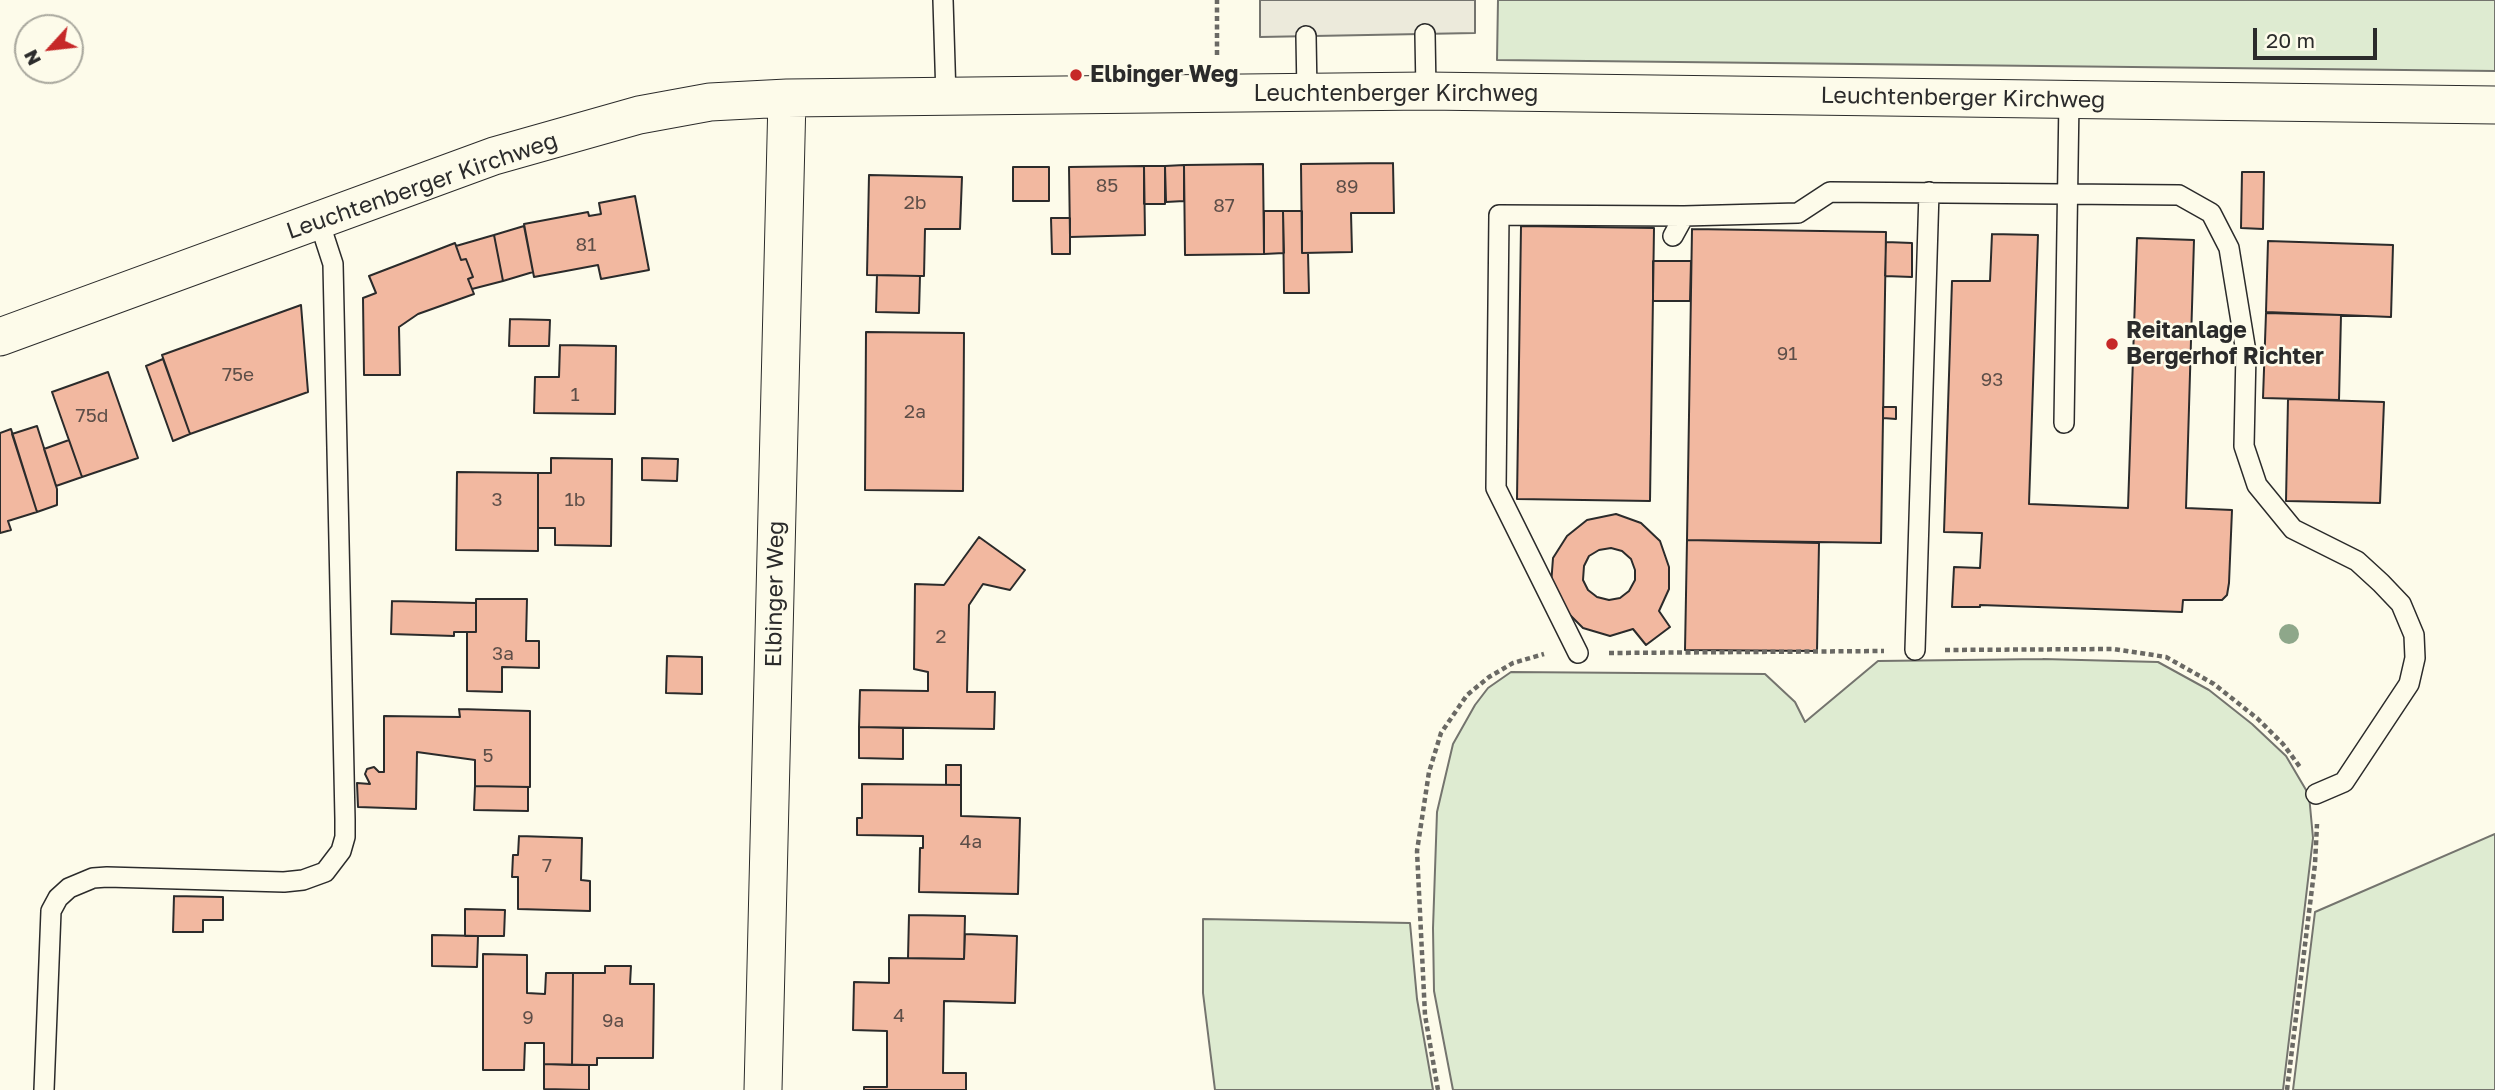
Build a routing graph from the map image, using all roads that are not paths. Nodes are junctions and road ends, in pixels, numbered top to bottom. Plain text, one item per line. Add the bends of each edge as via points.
1 (943, 0) edge
2 (1425, 34) dead end
3 (1306, 36) dead end
4 (1426, 91) junction
5 (1307, 93) junction
6 (946, 97) junction
7 (788, 98) junction
8 (2069, 100) junction
9 (2495, 105) edge
10 (1929, 192) junction
11 (2068, 193) junction
12 (1684, 216) junction
13 (319, 221) junction
14 (1674, 236) dead end
15 (0, 337) edge
16 (2064, 423) dead end
17 (1915, 650) road end
18 (1578, 653) road end
19 (2316, 794) road end
20 (44, 1090) edge
21 (763, 1090) edge

1 - 6 lane
2 - 4 lane
3 - 5 lane
4 - 5 street, Leuchtenberger Kirchweg
4 - 8 street, Leuchtenberger Kirchweg
5 - 6 street, Leuchtenberger Kirchweg
6 - 7 street, Leuchtenberger Kirchweg
7 - 13 street, Leuchtenberger Kirchweg via 710,102 639,115 494,156
7 - 21 street, Elbinger Weg
8 - 9 street, Leuchtenberger Kirchweg
8 - 11 lane
10 - 11 lane
10 - 12 lane via 1830,192 1798,213
10 - 17 lane
11 - 16 lane
11 - 19 lane via 2179,195 2211,213 2229,248 2246,352 2244,446 2257,485 2292,529 2357,561 2401,604 2414,635 2409,684 2344,782
12 - 14 lane
12 - 18 lane via 1499,215 1496,488
13 - 15 street, Leuchtenberger Kirchweg
13 - 20 lane via 333,264 343,844 325,872 303,880 100,878 69,888 51,911

